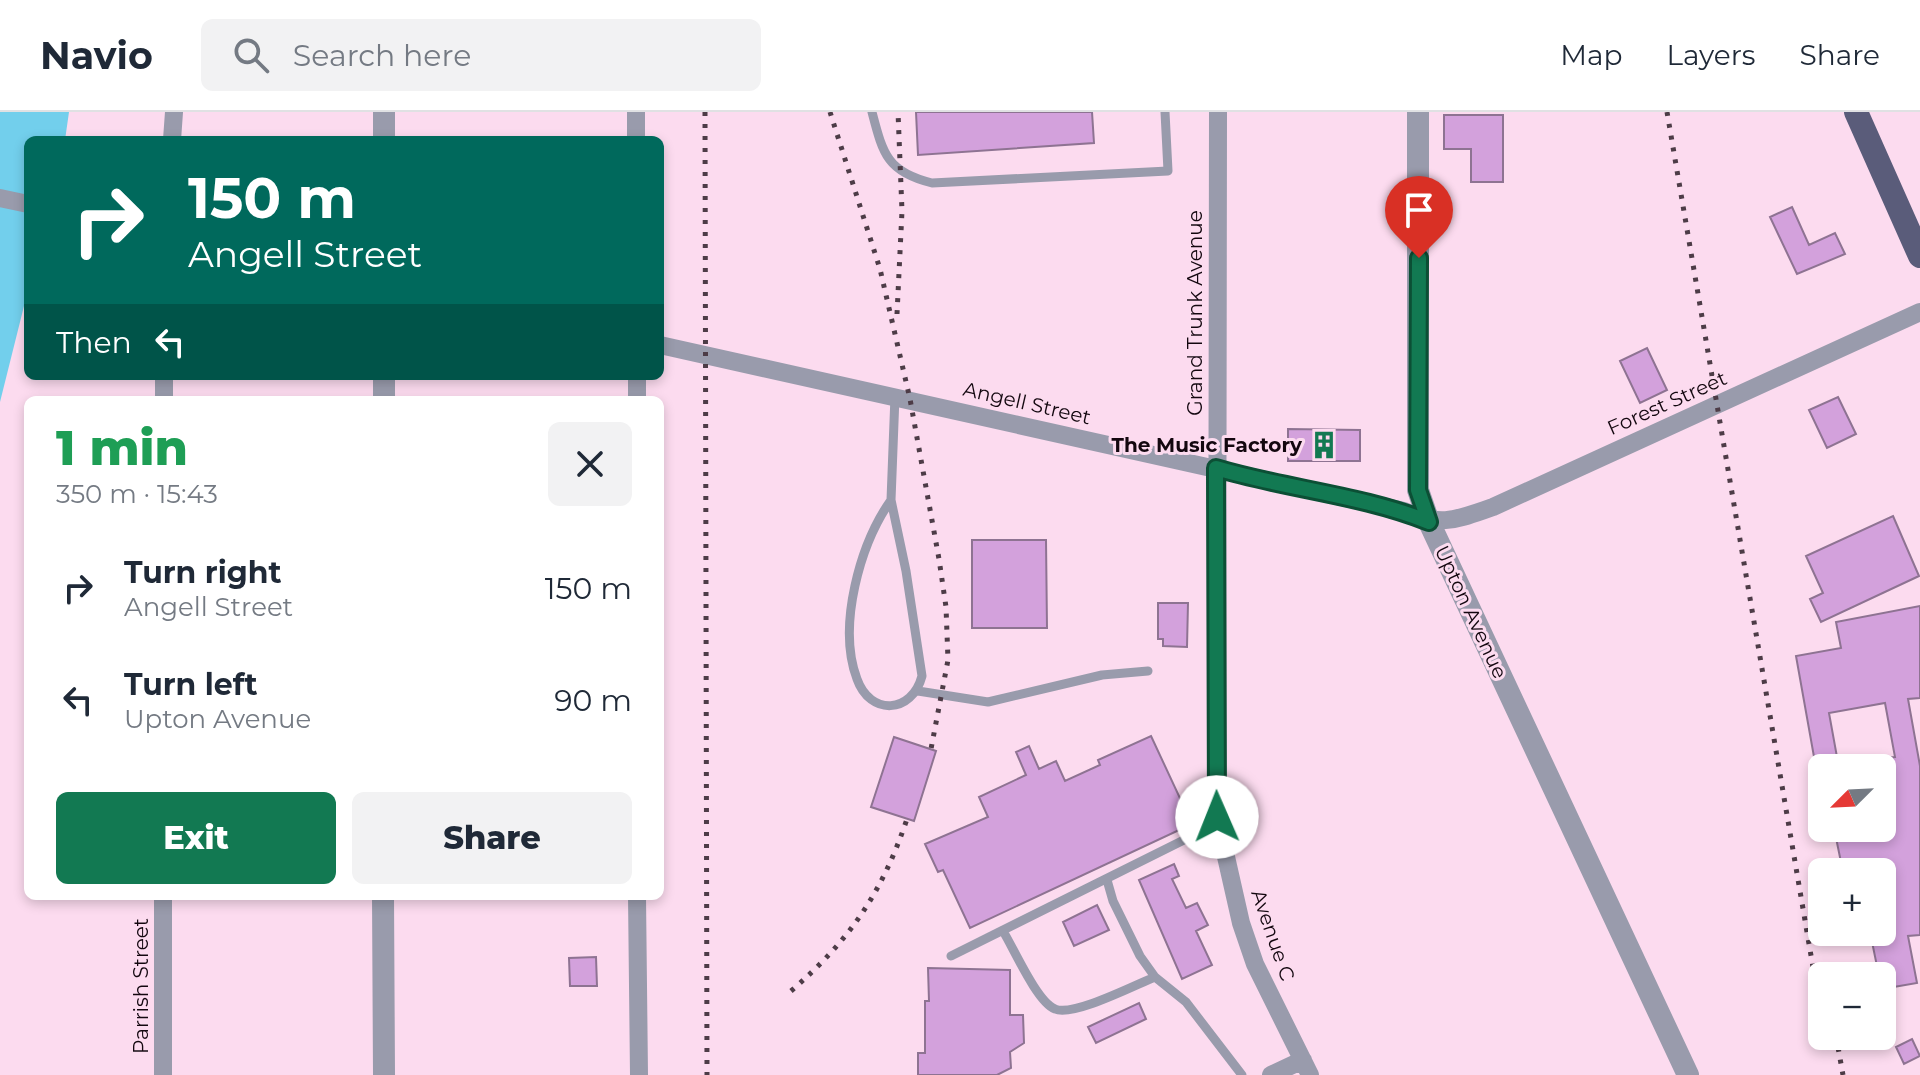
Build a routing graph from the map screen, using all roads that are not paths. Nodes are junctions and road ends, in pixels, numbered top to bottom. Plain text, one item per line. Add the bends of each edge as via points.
1 (174, 112) edge
2 (384, 112) edge
3 (636, 112) edge
4 (872, 112) edge
5 (1165, 112) edge
6 (1218, 112) edge
7 (1418, 112) edge
8 (1856, 112) edge
9 (172, 136) edge
10 (384, 136) edge
11 (636, 136) edge
12 (0, 198) edge
13 (24, 203) edge
14 (1920, 256) edge
15 (1920, 312) edge
16 (664, 346) edge
17 (895, 396) junction
18 (1216, 468) junction
19 (891, 500) junction
20 (1429, 522) junction
21 (1148, 671) dead end
22 (918, 691) junction
23 (1217, 803) joint
24 (1218, 823) junction
25 (1107, 880) junction
26 (163, 900) edge
27 (383, 900) edge
28 (637, 900) edge
29 (1003, 931) junction
30 (951, 956) dead end
31 (1155, 977) junction
32 (1306, 1068) edge
33 (163, 1075) edge
34 (384, 1075) edge
35 (639, 1075) edge
36 (1242, 1075) edge
37 (1271, 1075) edge
38 (1688, 1075) edge

1 - 9 street
2 - 10 street
3 - 11 street
4 - 5 lane via 891,163 902,173 932,183 1168,171
6 - 18 street, Grand Trunk Avenue
7 - 20 street, Upton Avenue via 1418,490
8 - 14 main road
12 - 13 street
15 - 20 street, Forest Street via 1493,507
16 - 17 street, Angell Street
17 - 18 street, Angell Street
17 - 19 lane
18 - 20 street, Angell Street via 1404,511
18 - 23 street, Grand Trunk Avenue
19 - 22 lane via 921,658
19 - 22 lane via 876,521 854,585 852,657 857,681 878,704 907,702
20 - 38 street, Upton Avenue
21 - 22 lane via 1102,675 988,702
23 - 24 street, Avenue C
24 - 25 lane
24 - 32 street, Avenue C via 1255,964
25 - 29 lane
25 - 31 lane via 1140,956
26 - 33 street, Parrish Street
27 - 34 street
28 - 35 street
29 - 30 lane
29 - 31 lane via 1053,1009 1069,1011
31 - 36 lane via 1186,1002
32 - 37 street

